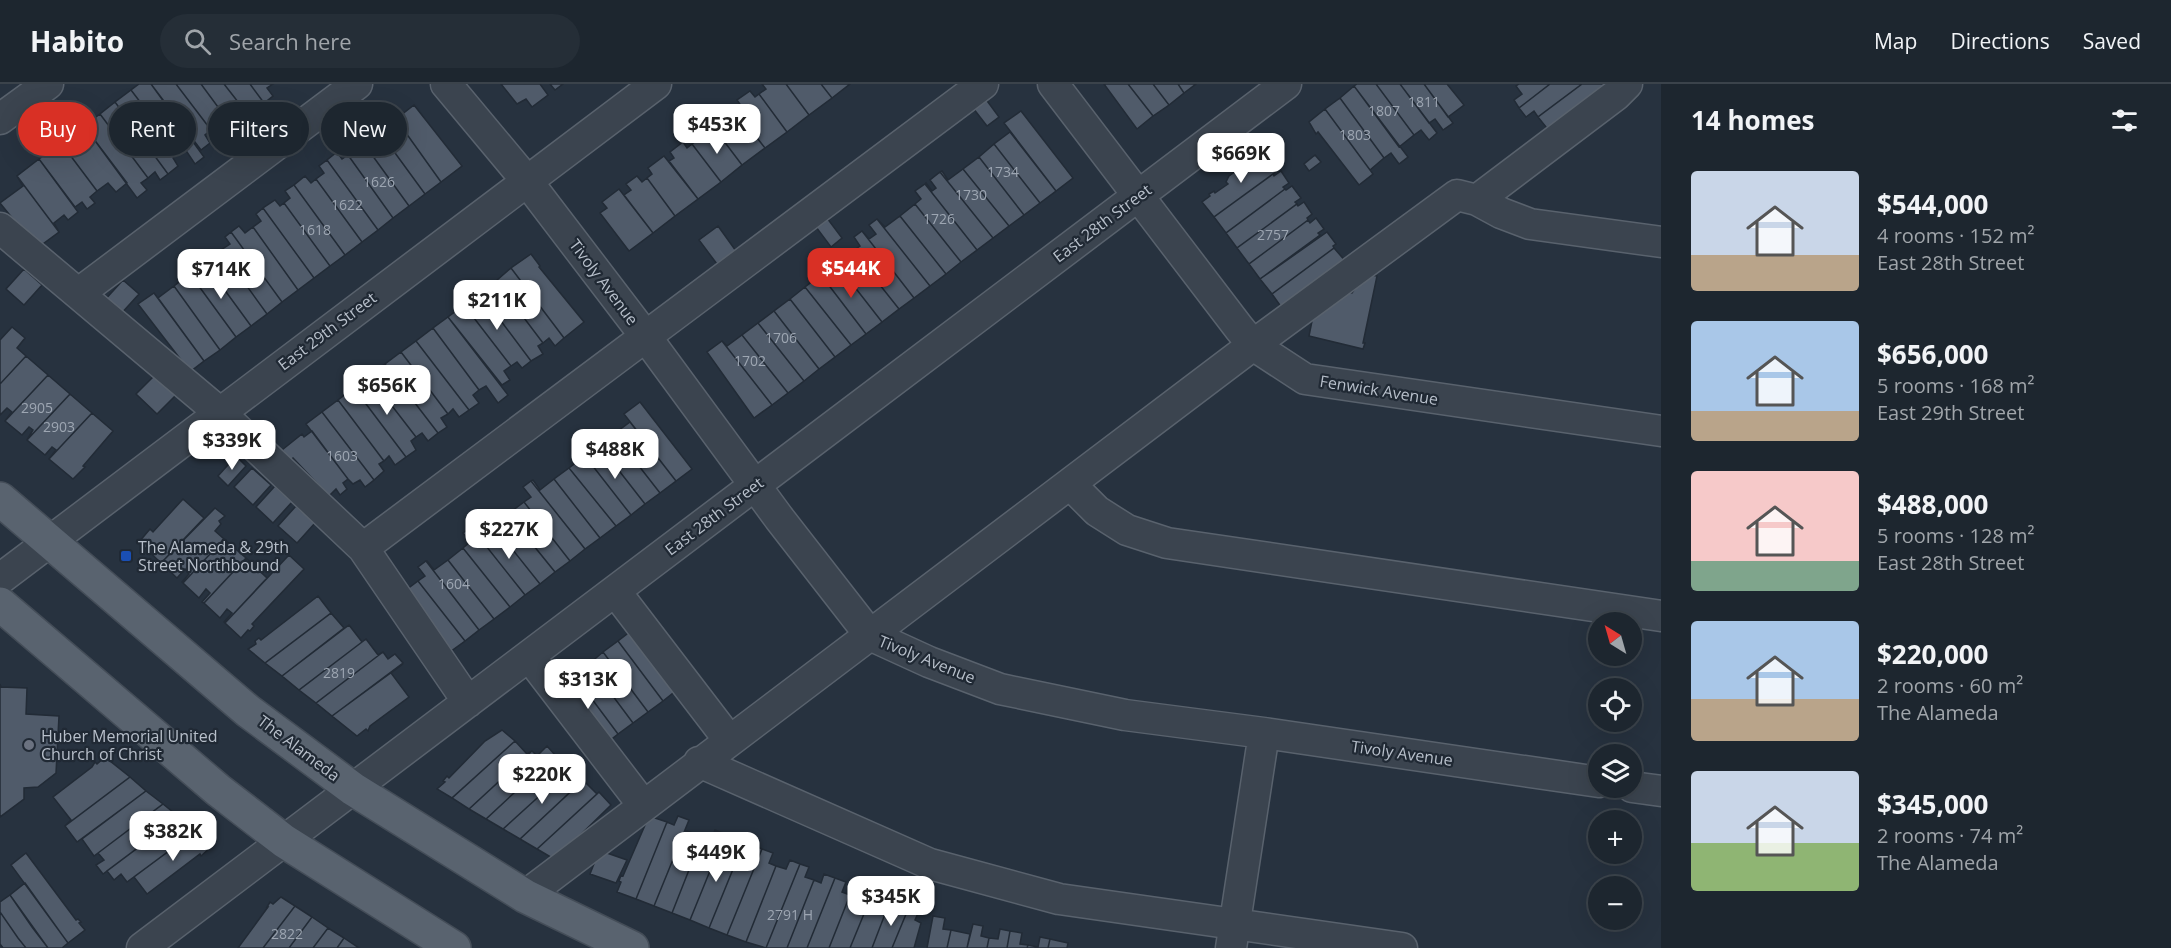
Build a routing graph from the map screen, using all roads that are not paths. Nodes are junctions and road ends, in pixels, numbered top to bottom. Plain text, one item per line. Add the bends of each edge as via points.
1 (48, 84) edge
2 (357, 84) edge
3 (446, 84) edge
4 (656, 84) edge
5 (983, 84) edge
6 (1053, 84) edge
7 (1286, 84) edge
8 (1627, 84) edge
9 (0, 119) edge
10 (527, 181) junction
11 (1138, 196) junction
12 (1477, 200) junction
13 (0, 228) edge
14 (1661, 242) edge
15 (79, 293) junction
16 (646, 337) junction
17 (1253, 345) junction
18 (219, 412) junction
19 (1661, 431) edge
20 (1070, 484) junction
21 (755, 485) junction
22 (0, 499) edge
23 (48, 541) junction
24 (363, 549) junction
25 (0, 579) edge
26 (615, 591) junction
27 (0, 604) edge
28 (1661, 616) edge
29 (870, 635) junction
30 (529, 656) junction
31 (468, 702) junction
32 (1264, 733) junction
33 (729, 740) junction
34 (699, 762) junction
35 (1588, 780) edge
36 (1642, 788) edge
37 (353, 789) junction
38 (1661, 791) edge
39 (643, 806) junction
40 (284, 841) junction
41 (525, 896) junction
42 (1233, 936) edge
43 (143, 948) edge
44 (454, 948) edge
45 (632, 948) edge
46 (1402, 948) edge

1 - 9 street
2 - 15 street
3 - 10 street, Tivoly Avenue
4 - 10 street, East 29th Street
5 - 16 street
6 - 11 street, Fenwick Avenue
7 - 11 street, East 28th Street
8 - 12 street
10 - 16 street, Tivoly Avenue
10 - 18 street, East 29th Street
11 - 17 street, Fenwick Avenue
11 - 21 street, East 28th Street
12 - 14 street via 1530,224
12 - 17 street via 1457,195
13 - 15 street
15 - 18 street
16 - 21 street, Tivoly Avenue
16 - 24 street
17 - 19 street, Fenwick Avenue via 1305,379
17 - 20 street
18 - 23 street, East 29th Street
18 - 24 street
20 - 28 street via 1097,511 1127,530 1167,543
20 - 29 street
21 - 26 street, East 28th Street
21 - 29 street, Tivoly Avenue
22 - 23 main road, The Alameda
23 - 25 street, East 29th Street
23 - 37 main road, The Alameda via 248,711
24 - 31 street
26 - 30 street, East 28th Street
26 - 33 street
27 - 40 main road via 218,790
29 - 32 street, Tivoly Avenue via 1000,688 1125,715
29 - 33 street
30 - 31 street, East 28th Street
30 - 39 street
31 - 37 street, East 28th Street
32 - 35 street, Tivoly Avenue
32 - 42 street
33 - 34 street
34 - 39 street
34 - 42 street via 930,864 1059,899
36 - 38 street
37 - 40 street, East 28th Street
37 - 41 main road, The Alameda
39 - 41 street
40 - 43 street, East 28th Street
40 - 44 main road
41 - 45 main road, The Alameda
42 - 46 street

